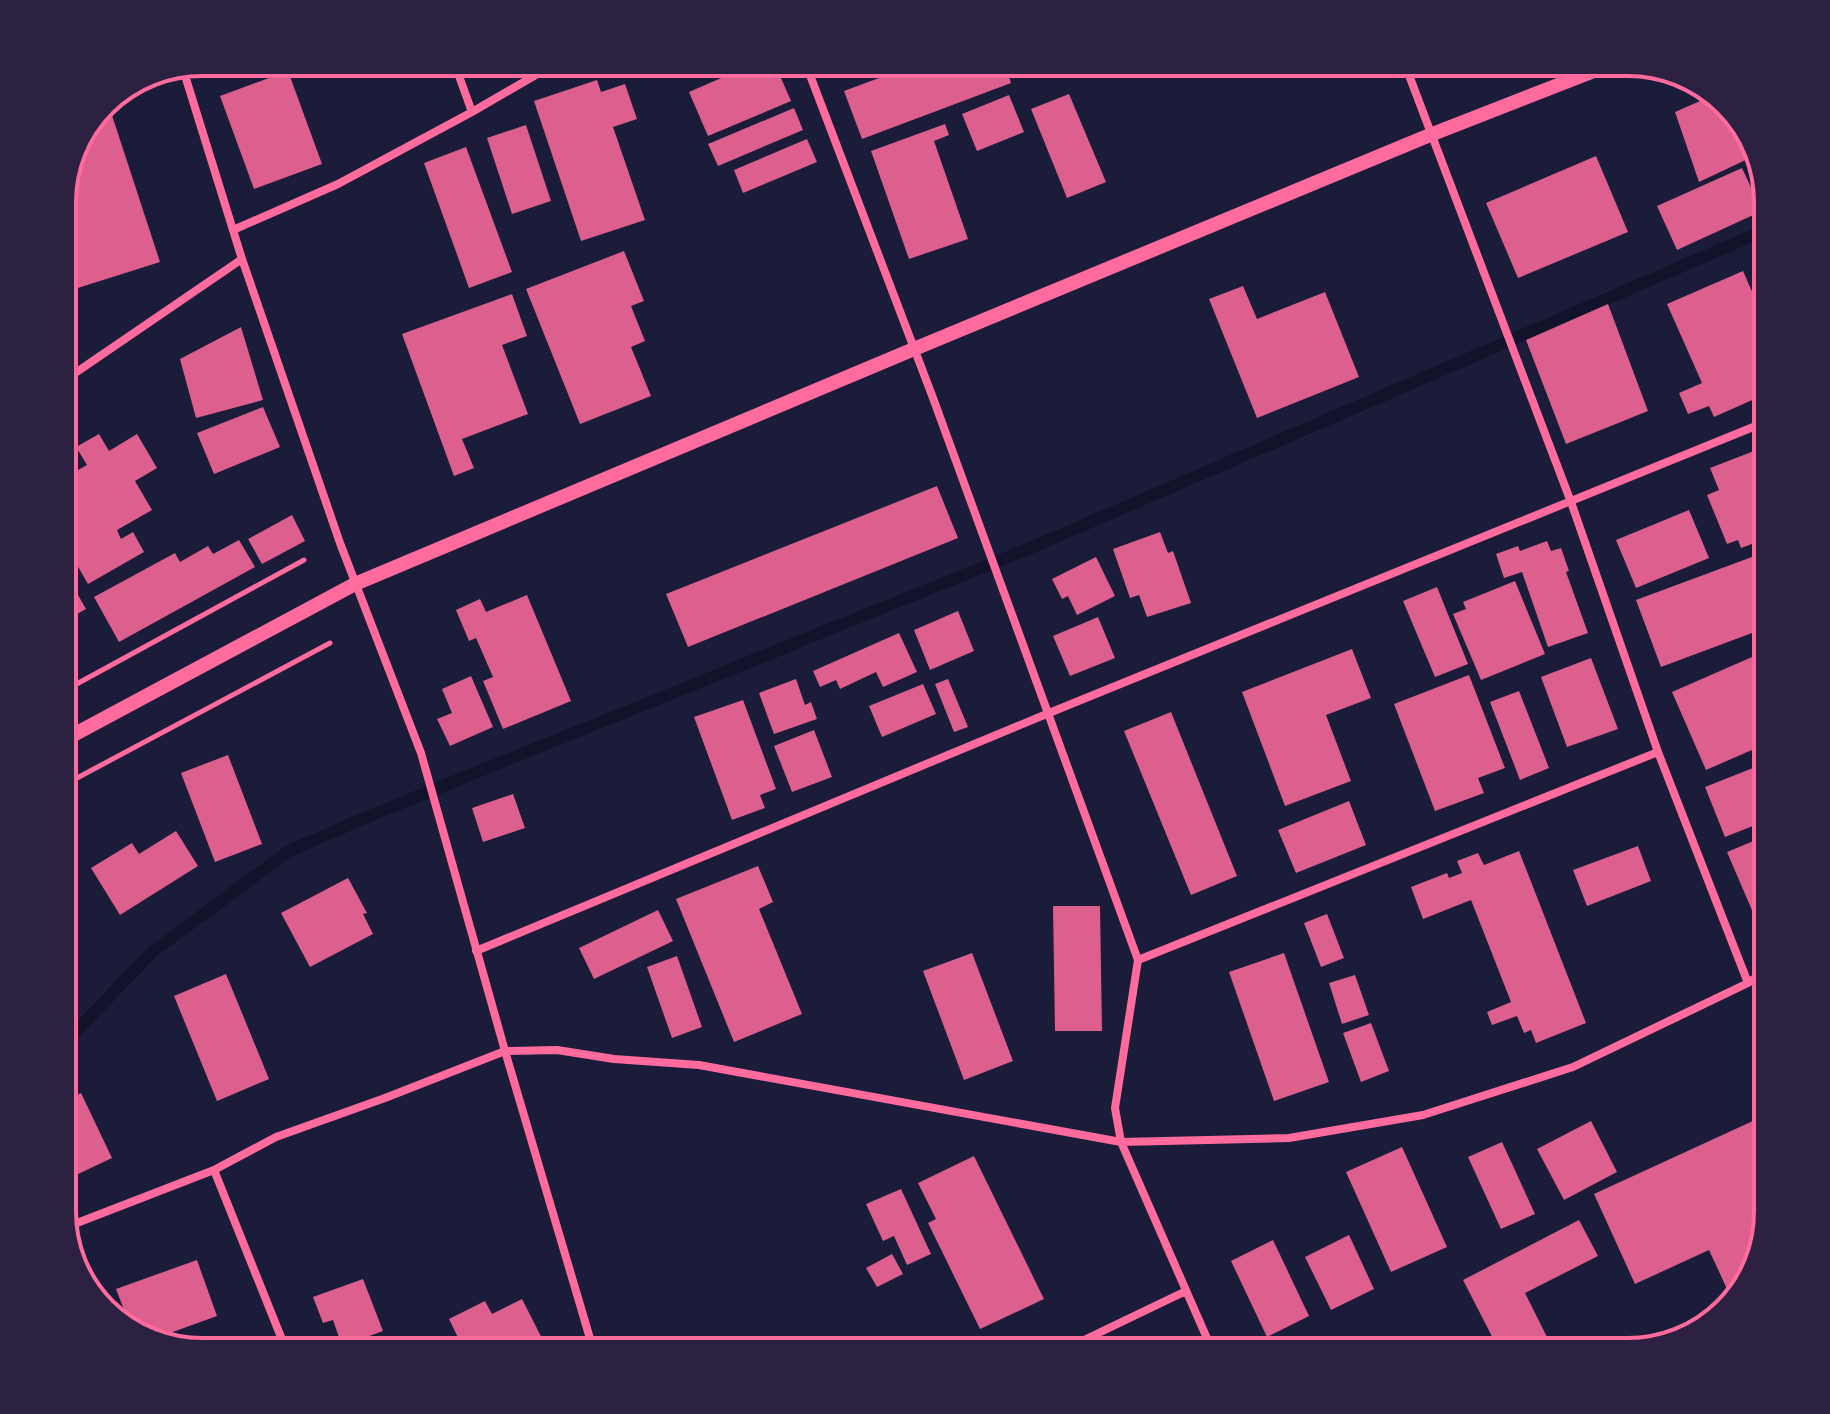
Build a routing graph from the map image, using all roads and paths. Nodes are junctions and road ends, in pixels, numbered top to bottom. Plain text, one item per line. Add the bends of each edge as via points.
1 (459, 76) edge
2 (534, 76) edge
3 (810, 76) edge
4 (1409, 76) edge
5 (1581, 76) edge
6 (186, 77) edge
7 (472, 112) junction
8 (1430, 135) junction
9 (233, 230) junction
10 (242, 259) junction
11 (914, 349) junction
12 (76, 372) edge
13 (1754, 427) edge
14 (1571, 502) junction
15 (304, 560) dead end
16 (355, 584) junction
17 (330, 643) dead end
18 (76, 684) edge
19 (1049, 713) junction
20 (76, 733) edge
21 (1658, 752) junction
22 (76, 779) edge
23 (476, 951) junction
24 (1138, 960) junction
25 (1754, 979) edge
26 (1748, 983) junction
27 (505, 1051) junction
28 (1121, 1142) junction
29 (214, 1170) junction
30 (77, 1223) edge
31 (1186, 1291) junction
32 (281, 1338) edge
33 (590, 1338) edge
34 (1088, 1338) edge
35 (1207, 1338) edge

1 - 7 street
2 - 7 street
3 - 11 street
4 - 8 street
5 - 8 street
6 - 9 street
7 - 9 street via 338,184
8 - 11 street
8 - 14 street
9 - 10 street
10 - 12 street
10 - 16 street
11 - 16 street
11 - 19 street
13 - 14 street
14 - 19 street
14 - 21 street
15 - 18 path
16 - 20 street
16 - 23 street via 421,753
17 - 22 path
19 - 23 street
19 - 24 street
21 - 24 street
21 - 26 street
23 - 27 street
24 - 28 street via 1115,1108
25 - 26 street
26 - 28 street via 1573,1067 1423,1115 1289,1138
27 - 28 street via 557,1050 699,1065
27 - 29 street via 276,1137
27 - 33 street
28 - 31 street
29 - 30 street
29 - 32 street
31 - 34 street
31 - 35 street

